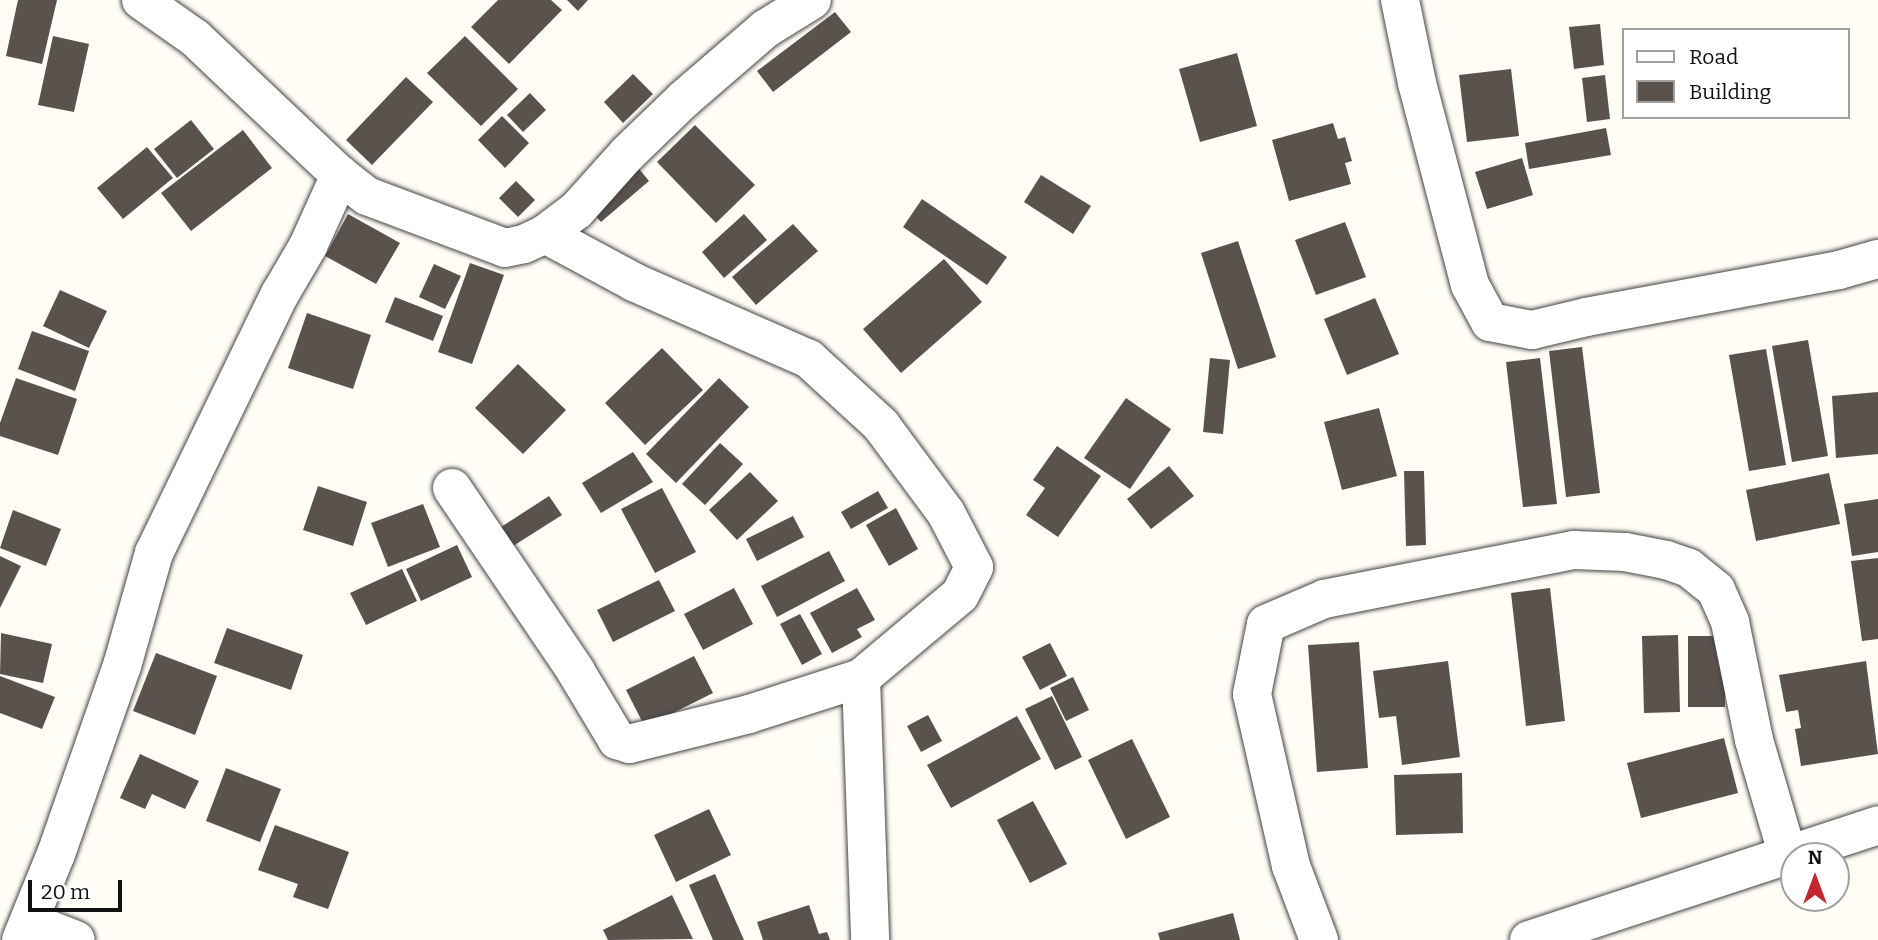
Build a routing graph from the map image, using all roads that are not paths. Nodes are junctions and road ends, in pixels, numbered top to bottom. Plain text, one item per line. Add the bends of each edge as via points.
1 (141, 0) edge
2 (812, 0) edge
3 (1400, 0) edge
4 (340, 175) junction
5 (545, 234) junction
6 (1878, 259) edge
7 (452, 488) dead end
8 (861, 678) junction
9 (1878, 825) edge
10 (1784, 842) edge
11 (1829, 842) edge
12 (1780, 859) edge
13 (26, 931) edge
14 (76, 940) edge
15 (870, 940) edge
16 (1319, 940) edge
17 (1529, 940) edge

1 - 4 street via 195,38
2 - 5 street via 765,29 694,90 626,153 576,211
3 - 6 street via 1470,285 1490,322 1532,330
4 - 5 street via 367,196 505,248
4 - 13 street via 153,553 122,666
5 - 8 street via 634,282 809,359 881,425 946,513 974,567 960,595
7 - 8 street via 617,740 629,744 674,734
8 - 15 street
9 - 11 street
10 - 16 street via 1754,740 1730,622 1716,590 1689,568 1625,552 1574,550 1324,599 1266,624 1252,694 1291,866
12 - 17 street
13 - 14 street

